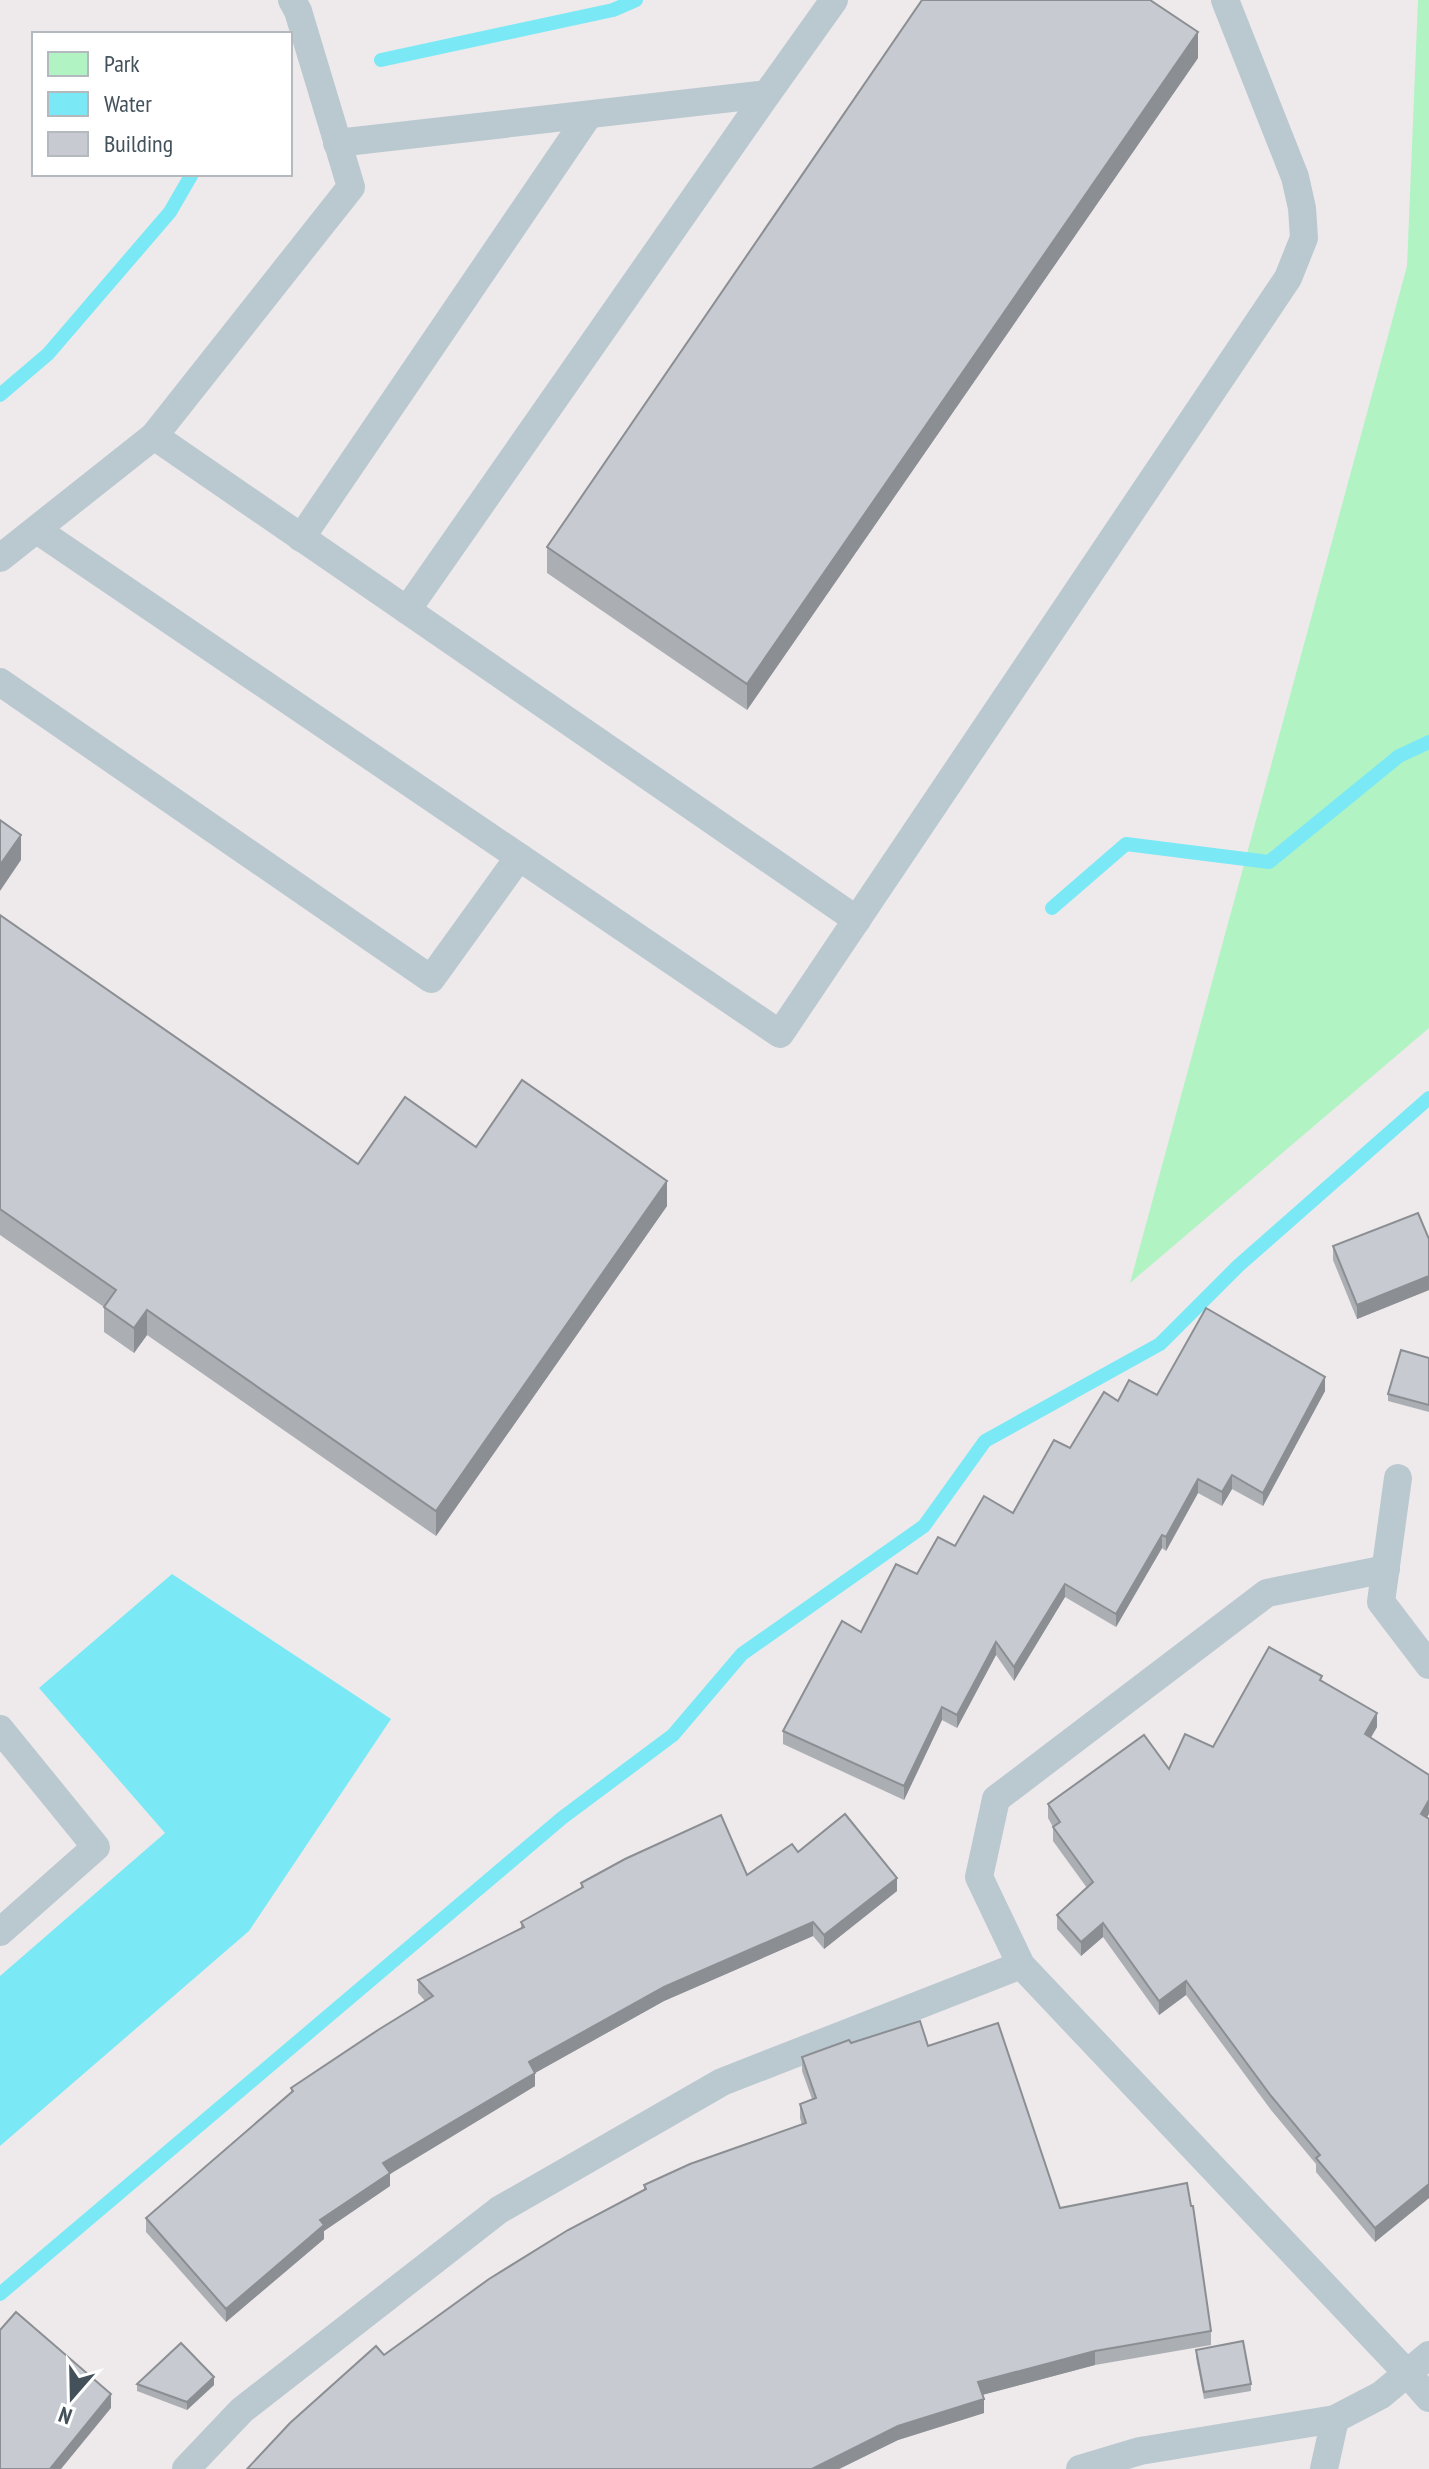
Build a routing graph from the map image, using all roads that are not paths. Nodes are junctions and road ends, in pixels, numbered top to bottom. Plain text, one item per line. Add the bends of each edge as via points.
1 (292, 0) edge
2 (834, 0) edge
3 (1225, 0) edge
4 (767, 94) junction
5 (588, 116) junction
6 (337, 143) junction
7 (154, 436) junction
8 (37, 530) junction
9 (301, 538) junction
10 (0, 558) edge
11 (407, 610) junction
12 (0, 682) edge
13 (519, 857) junction
14 (857, 920) junction
15 (1398, 1478) dead end
16 (1386, 1569) junction
17 (1429, 1665) edge
18 (0, 1729) edge
19 (0, 1932) edge
20 (1021, 1965) junction
21 (1418, 2364) edge
22 (1429, 2398) edge
23 (1335, 2419) junction
24 (186, 2469) edge
25 (1080, 2469) edge
26 (1324, 2469) edge

1 - 6 lane
2 - 4 lane
3 - 14 lane via 1295,177 1304,238 1298,258
4 - 5 lane
4 - 11 lane
5 - 6 lane
5 - 9 lane
6 - 7 lane via 351,187
7 - 8 lane
7 - 9 lane
8 - 10 lane
8 - 13 lane
9 - 11 lane
11 - 14 lane
12 - 13 lane via 431,979
13 - 14 lane via 780,1034
15 - 16 lane
16 - 17 lane via 1381,1602
16 - 20 lane via 1267,1593 996,1799 979,1877
18 - 19 lane via 96,1847
20 - 21 lane
20 - 24 lane via 722,2082 499,2210 242,2410
21 - 22 lane
21 - 23 lane via 1381,2395
23 - 25 lane via 1140,2451
23 - 26 lane

